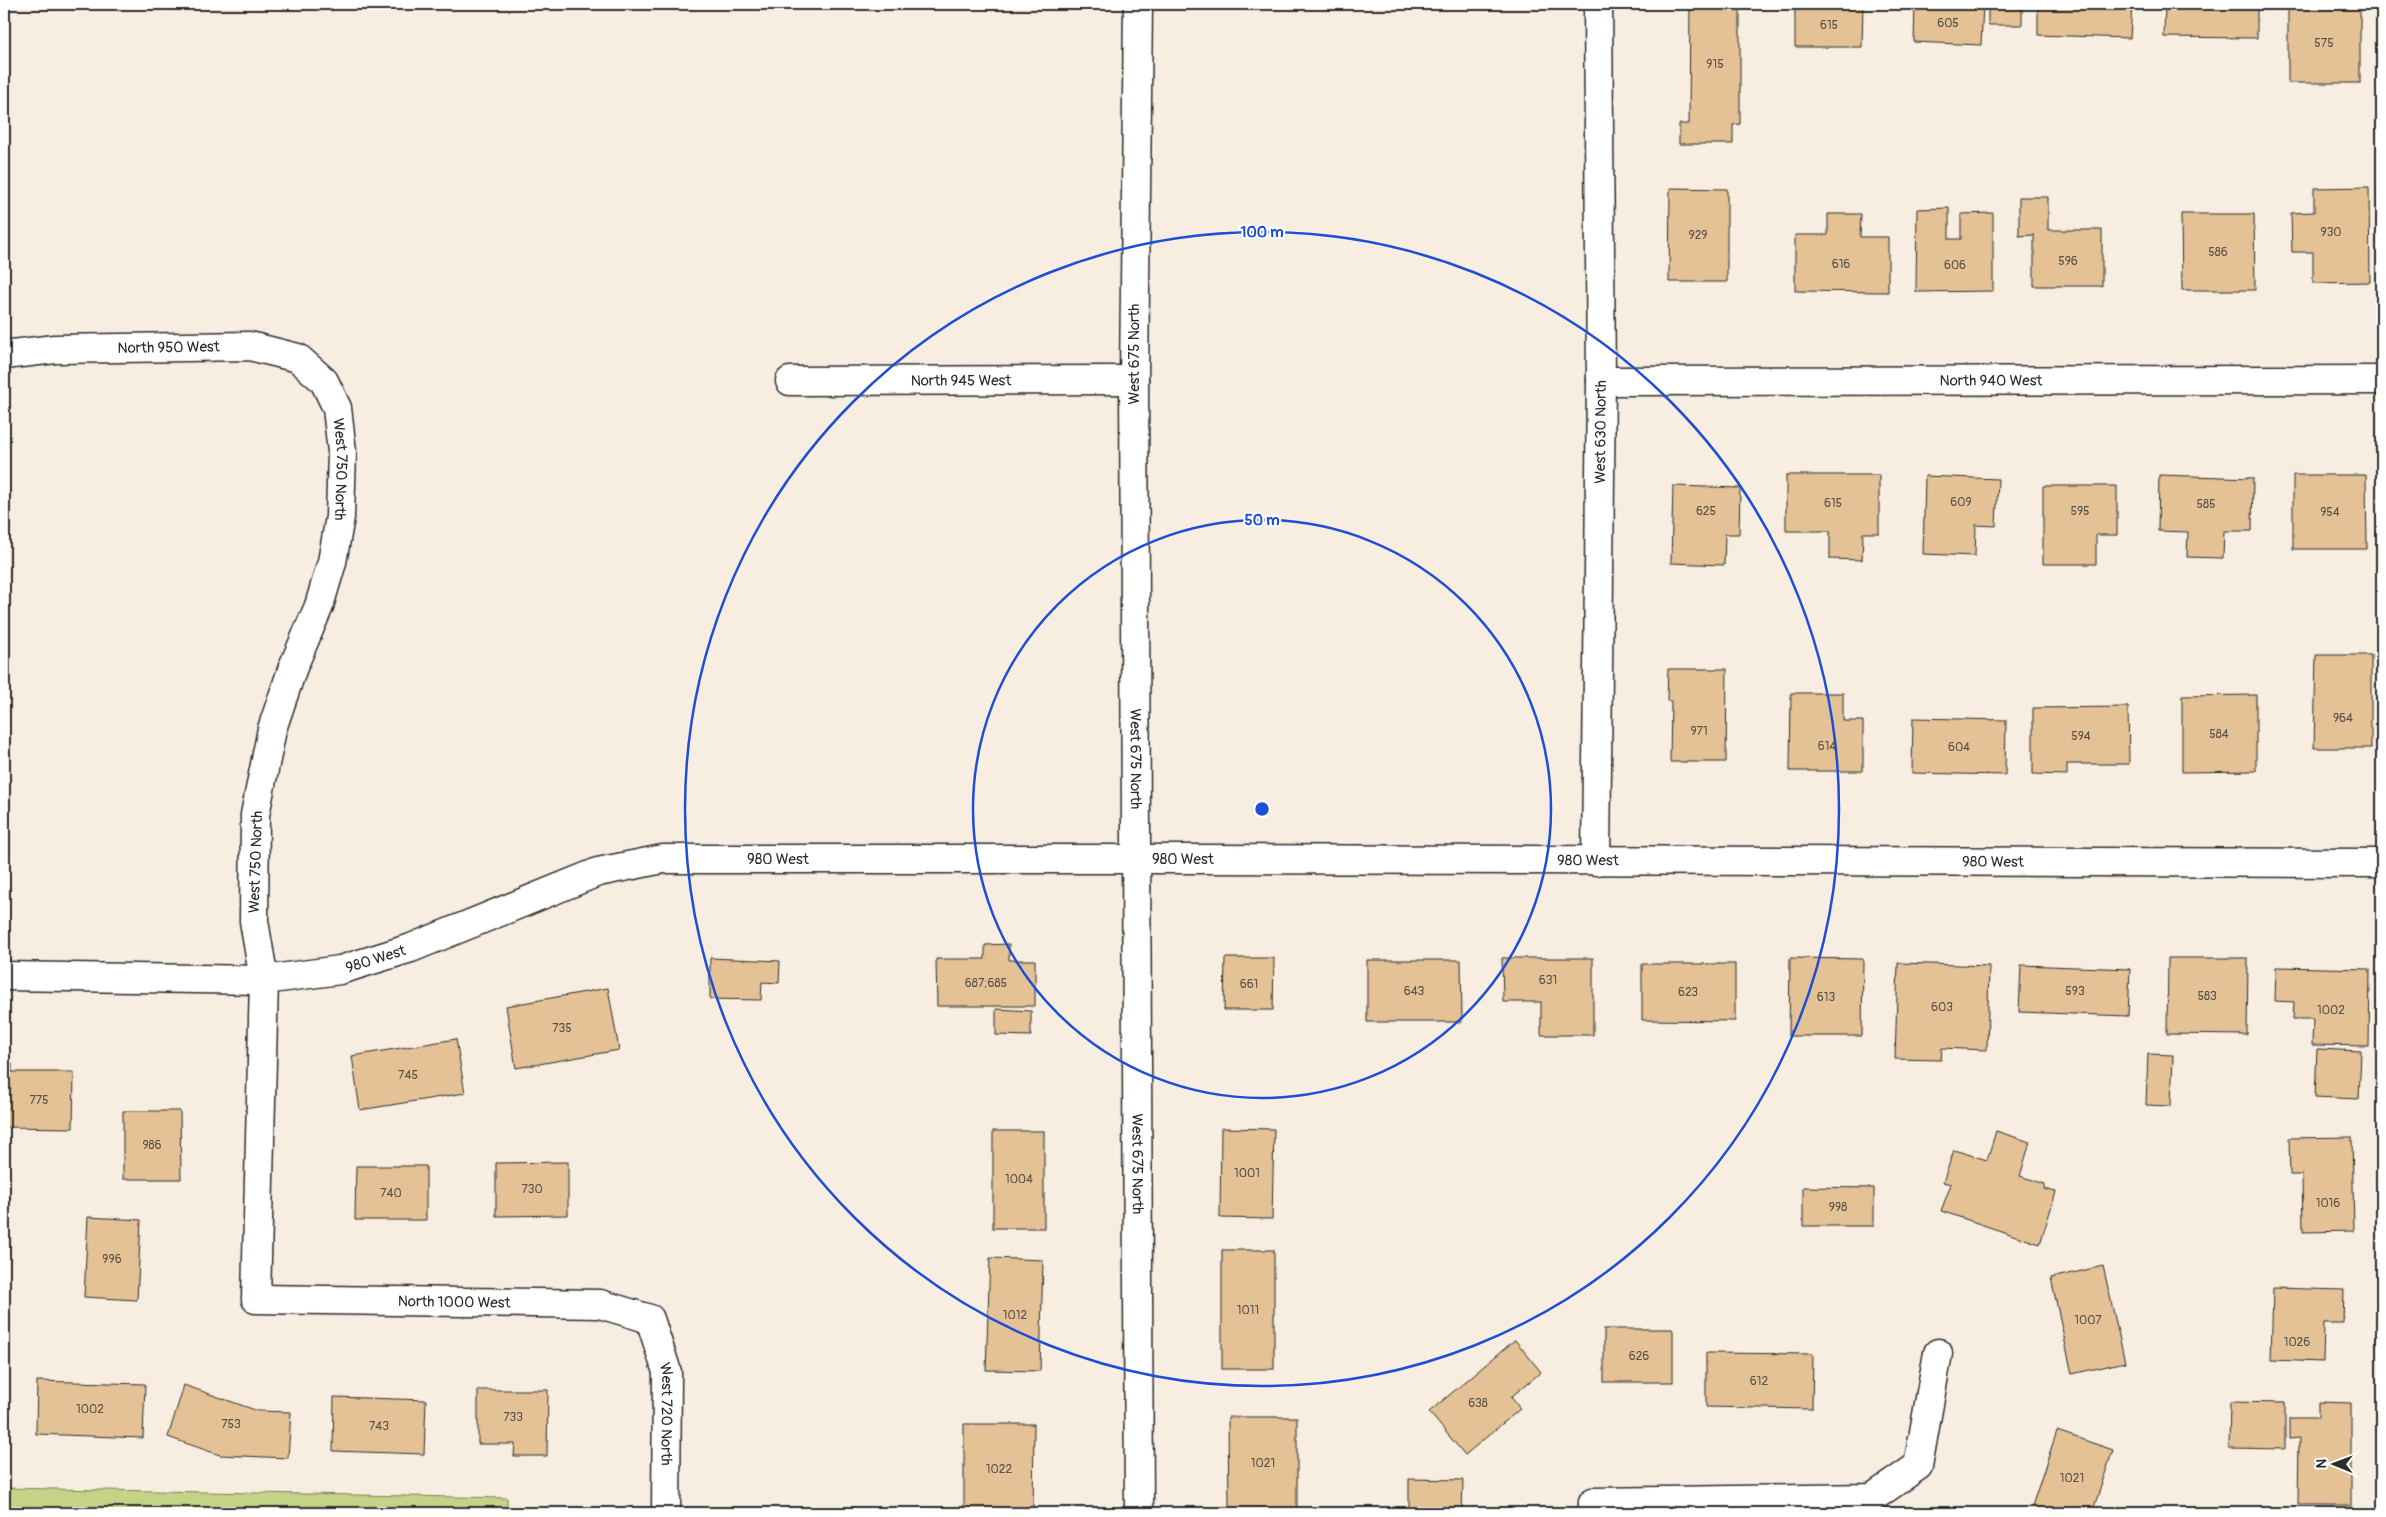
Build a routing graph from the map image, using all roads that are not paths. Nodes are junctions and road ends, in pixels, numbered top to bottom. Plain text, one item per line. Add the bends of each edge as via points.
1 (1138, 4) edge
2 (1598, 4) edge
3 (4, 354) edge
4 (1134, 380) junction
5 (2382, 380) edge
6 (324, 381) joint
7 (790, 381) dead end
8 (1601, 381) junction
9 (1135, 859) junction
10 (1596, 861) junction
11 (2382, 863) edge
12 (4, 976) edge
13 (264, 980) junction
14 (256, 1299) joint
15 (650, 1319) joint
16 (1938, 1353) dead end
17 (1593, 1508) edge
18 (666, 1513) edge
19 (1139, 1513) edge

1 - 4 street, West 675 North
2 - 8 street, West 630 North
3 - 6 street, North 950 West via 55,349 250,346 298,358
4 - 7 street, North 945 West
4 - 9 street, West 675 North
5 - 8 street, North 940 West
6 - 13 street, West 750 North via 337,408 342,452 340,517 332,562 318,606 272,729 255,814 254,922
8 - 10 street, West 630 North
9 - 10 street, 980 West
9 - 13 street, 980 West via 663,859 598,872 411,948 340,970
9 - 19 street, West 675 North
10 - 11 street, 980 West
12 - 13 street, 980 West
13 - 14 street, West 750 North
14 - 15 street, North 1000 West via 600,1304
15 - 18 street, West 720 North via 667,1372
16 - 17 street via 1918,1466 1872,1498

